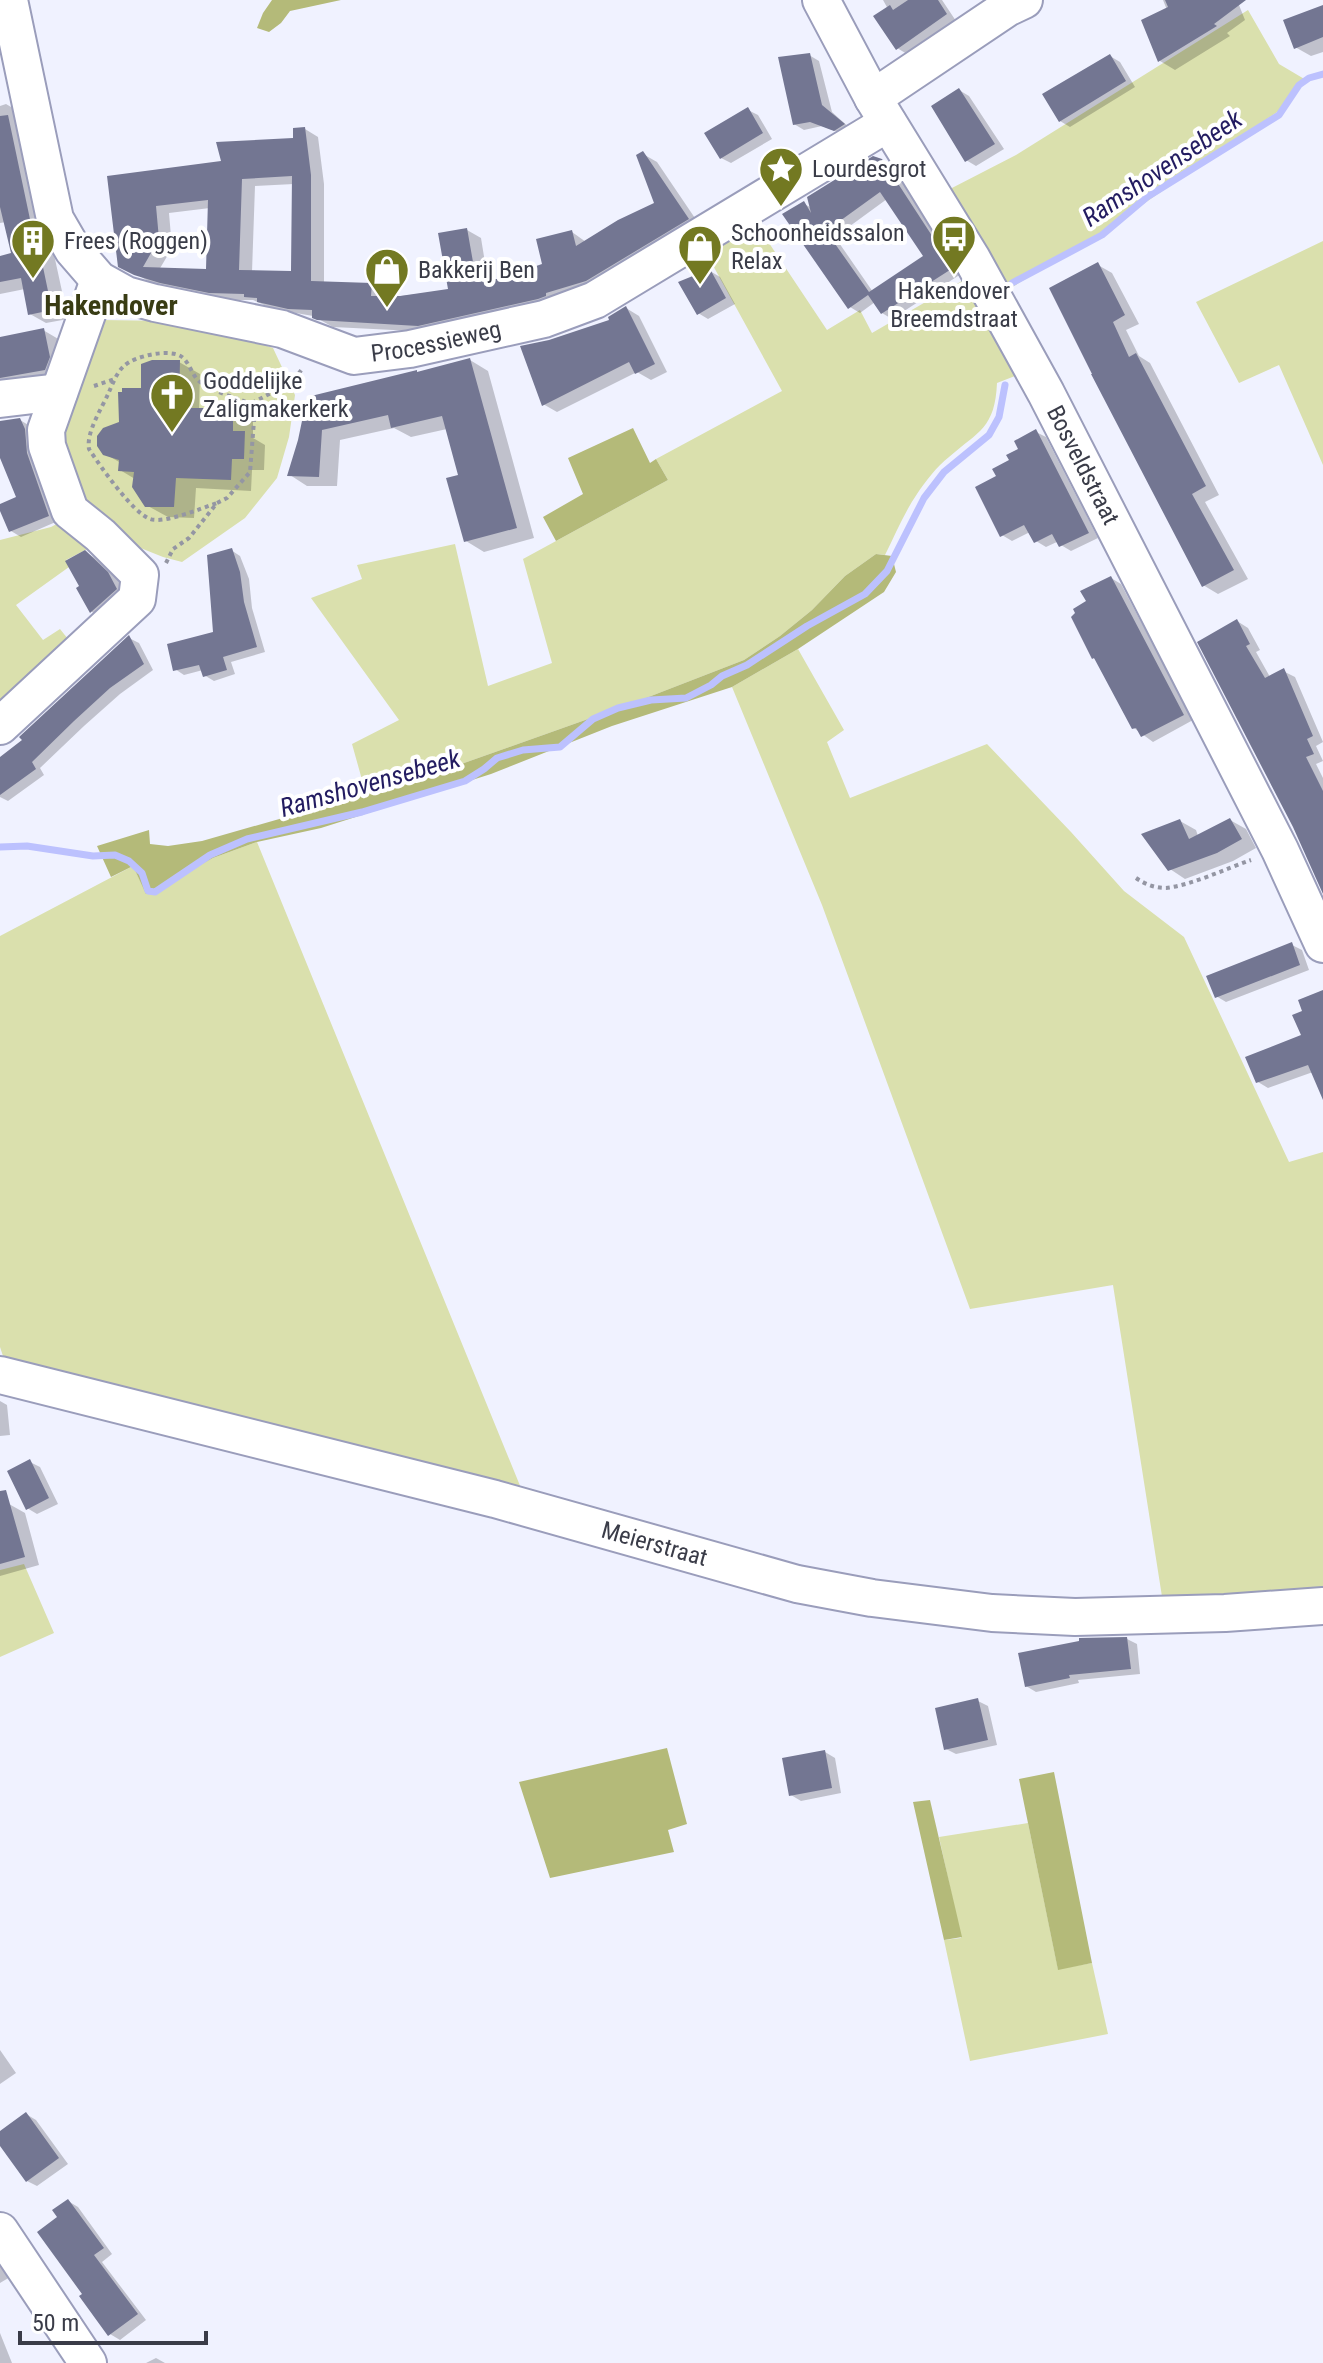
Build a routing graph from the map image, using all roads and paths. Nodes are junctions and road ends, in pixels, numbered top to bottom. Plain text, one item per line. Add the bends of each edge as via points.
1 (9, 0) edge
2 (821, 0) edge
3 (1024, 0) edge
4 (880, 110) junction
5 (99, 280) junction
6 (115, 379) junction
7 (292, 382) dead end
8 (75, 389) junction
9 (0, 399) edge
10 (251, 404) junction
11 (217, 503) junction
12 (173, 549) dead end
13 (0, 726) edge
14 (1280, 850) junction
15 (1136, 878) dead end
16 (1323, 944) edge
17 (0, 1375) edge
18 (1323, 1606) edge
19 (0, 2231) edge
20 (88, 2363) edge

1 - 5 street, Processieweg via 55,219
2 - 4 street, Bosveldstraat
3 - 4 street, Processieweg
4 - 5 street, Processieweg via 595,300 544,319 410,349 354,356 282,329 126,295
4 - 14 street, Bosveldstraat via 1046,393
5 - 8 street
6 - 8 path
6 - 10 path via 131,361 170,353 182,356 201,383
6 - 11 path via 88,443 120,490 150,519
7 - 10 path
8 - 9 street
8 - 13 street via 46,430 47,446 70,511 140,575 137,599
10 - 11 path via 250,472
11 - 12 path
14 - 15 path via 1163,888
14 - 16 street, Bosveldstraat
17 - 18 street, Meierstraat via 495,1499 797,1584 872,1598 1075,1617
19 - 20 street

